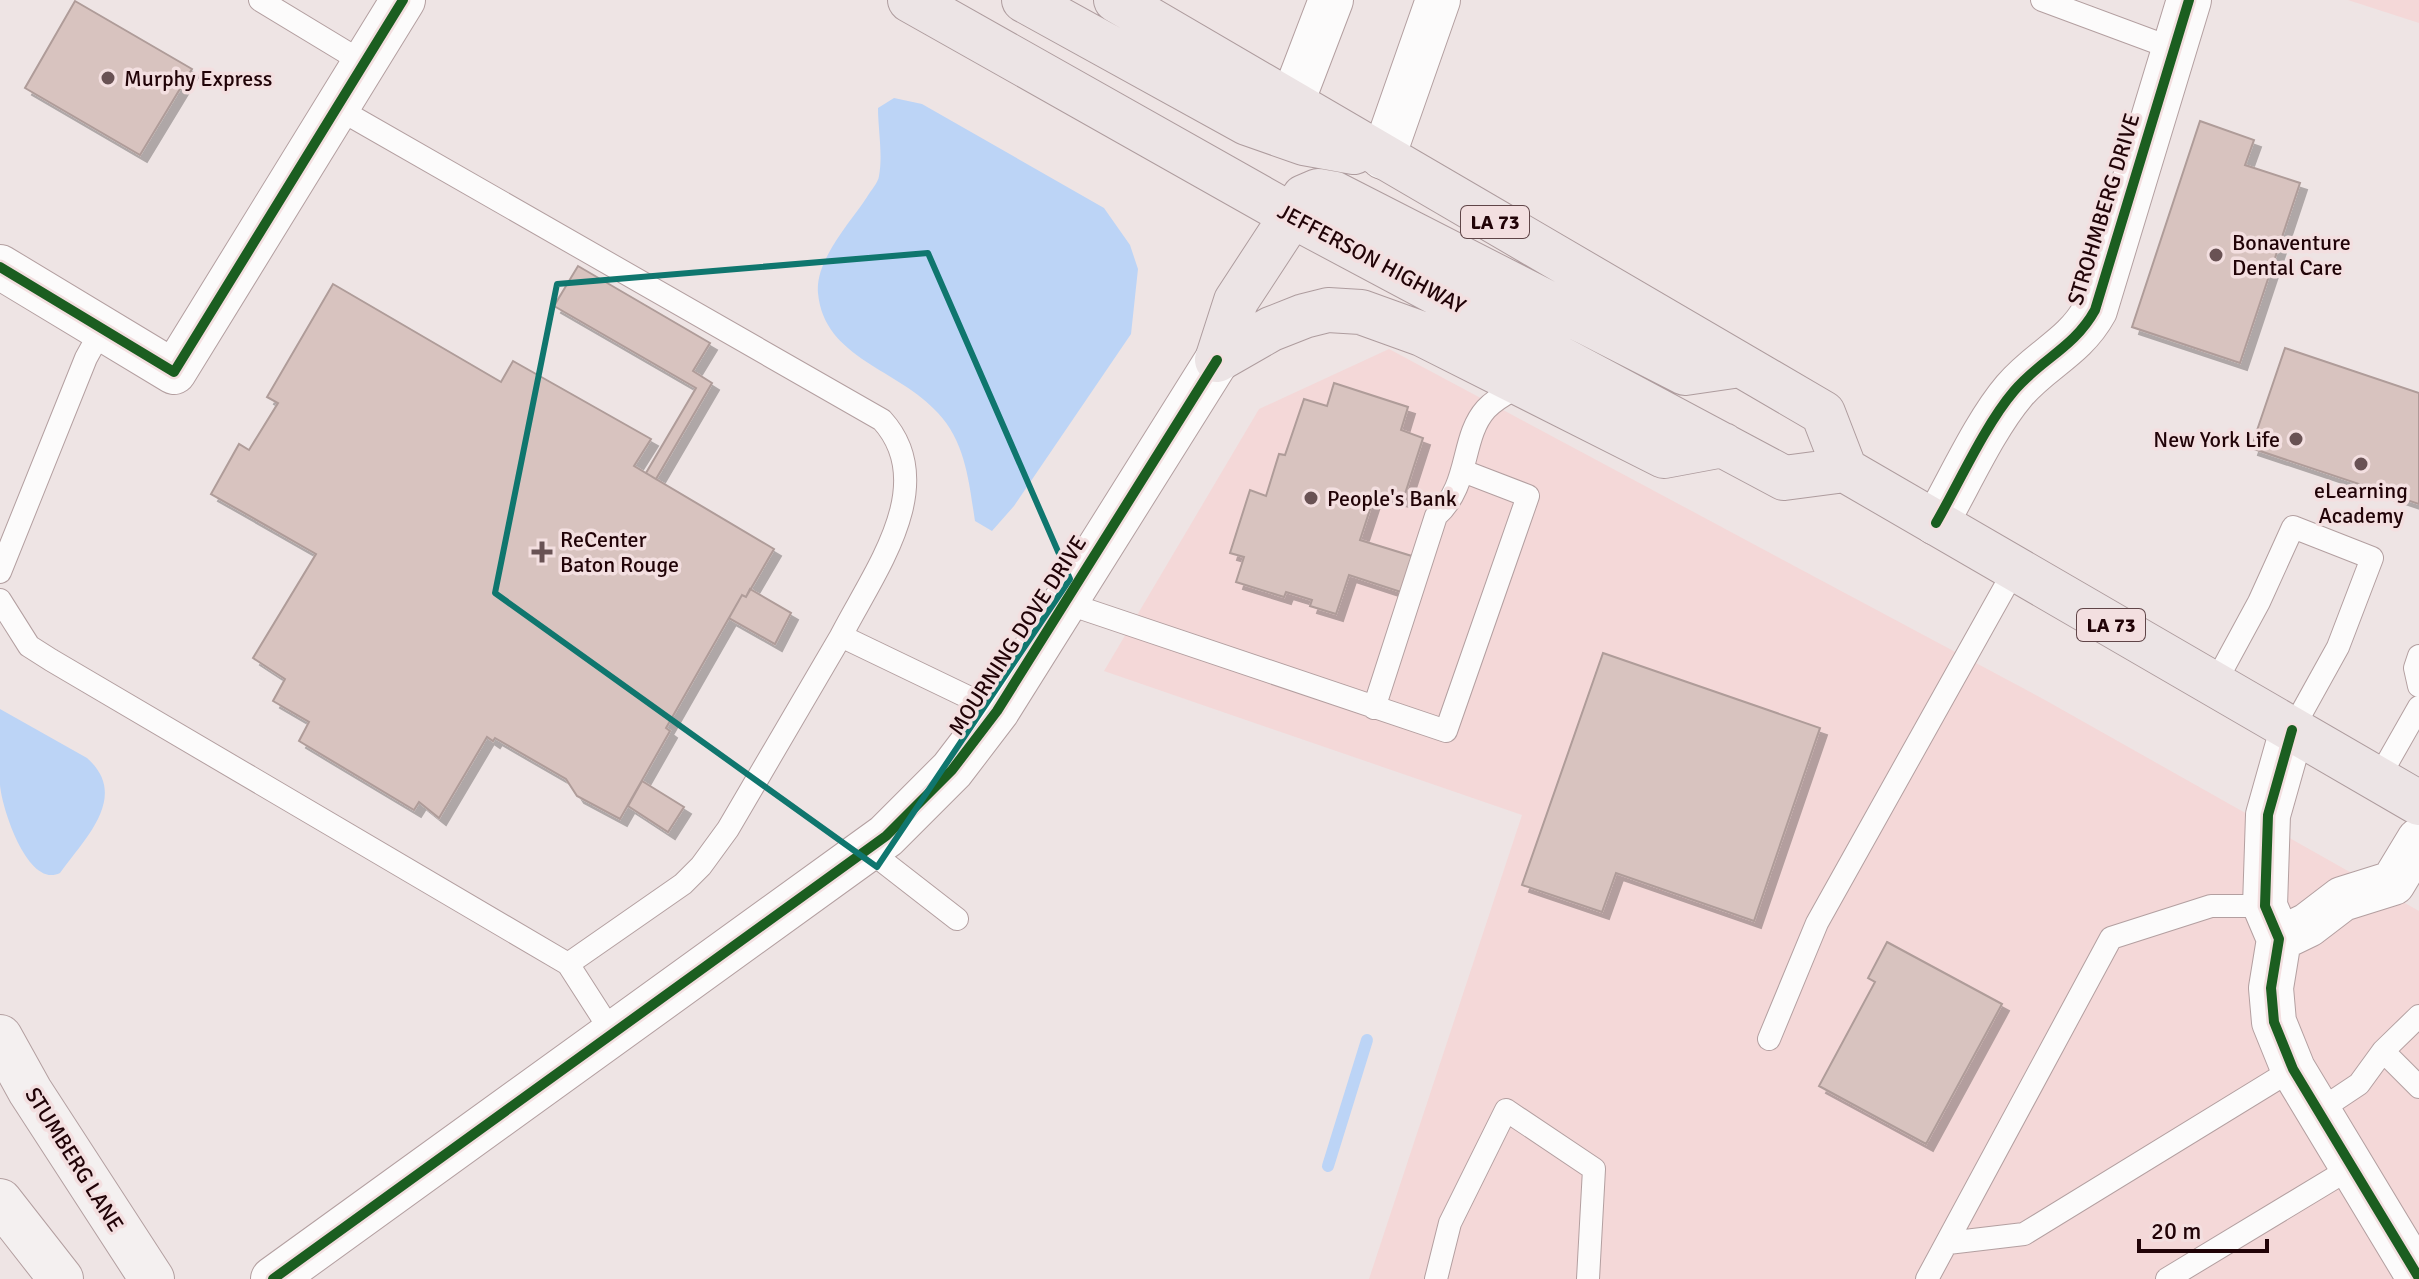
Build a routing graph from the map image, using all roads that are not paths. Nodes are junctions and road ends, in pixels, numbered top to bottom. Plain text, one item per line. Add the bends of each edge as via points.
1 (260, 0) edge
2 (403, 0) edge
3 (910, 0) edge
4 (1024, 0) edge
5 (1116, 0) edge
6 (1331, 0) edge
7 (1438, 0) edge
8 (2042, 0) edge
9 (2189, 0) edge
10 (291, 8) edge
11 (2174, 49) junction
12 (364, 63) junction
13 (1292, 102) junction
14 (337, 108) junction
15 (1383, 157) junction
16 (1291, 215) junction
17 (0, 267) edge
18 (102, 329) junction
19 (1217, 360) junction
20 (1740, 365) junction
21 (1524, 384) junction
22 (1723, 445) junction
23 (1845, 470) junction
24 (1463, 471) junction
25 (1936, 523) junction
26 (2015, 569) junction
27 (0, 572) edge
28 (0, 600) edge
29 (1063, 602) junction
30 (841, 636) junction
31 (2419, 656) edge
32 (2214, 685) junction
33 (2419, 686) edge
34 (2419, 707) edge
35 (1374, 708) junction
36 (997, 711) junction
37 (2292, 730) junction
38 (2378, 779) junction
39 (2419, 803) edge
40 (2419, 840) edge
41 (867, 849) junction
42 (957, 919) dead end
43 (2272, 922) junction
44 (568, 964) junction
45 (2419, 1016) edge
46 (613, 1034) junction
47 (0, 1037) edge
48 (1769, 1039) dead end
49 (2383, 1051) junction
50 (2293, 1069) junction
51 (2419, 1087) edge
52 (2320, 1110) junction
53 (2354, 1166) junction
54 (0, 1201) edge
55 (1948, 1243) junction
56 (0, 1246) edge
57 (136, 1273) edge
58 (2407, 1275) edge
59 (21, 1279) edge
60 (61, 1279) edge
61 (273, 1279) edge
62 (1436, 1279) edge
63 (1588, 1279) edge
64 (1927, 1279) edge
65 (2167, 1279) edge

1 - 10 lane
2 - 12 street
3 - 16 main road, JEFFERSON HIGHWAY
4 - 15 main road via 1247,123 1304,143
5 - 13 main road, LA 73
6 - 13 street
7 - 15 street
8 - 11 lane
9 - 11 street, STROHMBERG DRIVE
10 - 12 lane
11 - 25 street, STROHMBERG DRIVE via 2095,310 2083,332 2011,394
12 - 14 street
13 - 15 main road, LA 73
14 - 18 street via 174,372
14 - 30 lane via 882,420 903,455 905,503
15 - 20 main road, LA 73
16 - 19 main road via 1236,301
16 - 20 main road via 1304,197 1318,191 1335,194 1685,373
16 - 22 main road, JEFFERSON HIGHWAY
17 - 18 street
18 - 27 lane
19 - 21 main road via 1304,316 1328,310 1361,312 1422,334
19 - 29 street, MOURNING DOVE DRIVE
20 - 23 main road, LA 73 via 1823,413
21 - 22 main road via 1664,456
21 - 24 lane via 1497,399 1479,418
22 - 23 main road, JEFFERSON HIGHWAY via 1784,478
23 - 25 main road, LA 73
24 - 35 lane via 1455,495 1436,516
24 - 35 lane via 1528,496 1446,731
25 - 26 main road, LA 73
26 - 32 main road, LA 73
26 - 48 lane via 1817,923
28 - 44 lane via 29,646
29 - 35 lane
29 - 36 street, MOURNING DOVE DRIVE
30 - 36 lane
30 - 44 lane via 701,866
31 - 33 lane
32 - 37 main road, LA 73
32 - 37 lane via 2293,527 2372,558 2338,647
34 - 38 lane
36 - 41 street, MOURNING DOVE DRIVE via 952,770
37 - 38 main road, LA 73
37 - 43 street via 2268,815
38 - 39 main road, LA 73
40 - 43 street via 2393,883 2342,899 2308,925
41 - 42 lane
41 - 46 street, MOURNING DOVE DRIVE
43 - 50 street via 2274,1022
43 - 55 lane via 2211,906 2111,938
44 - 46 lane
45 - 49 lane
46 - 61 street, MOURNING DOVE DRIVE
47 - 57 main road, STUMBERG LANE
49 - 51 lane
49 - 52 lane via 2359,1084
50 - 52 street
50 - 55 lane via 2024,1234
52 - 53 street
53 - 58 street
53 - 65 lane
54 - 60 main road
55 - 64 lane
56 - 59 main road
62 - 63 lane via 1450,1223 1506,1110 1594,1169

